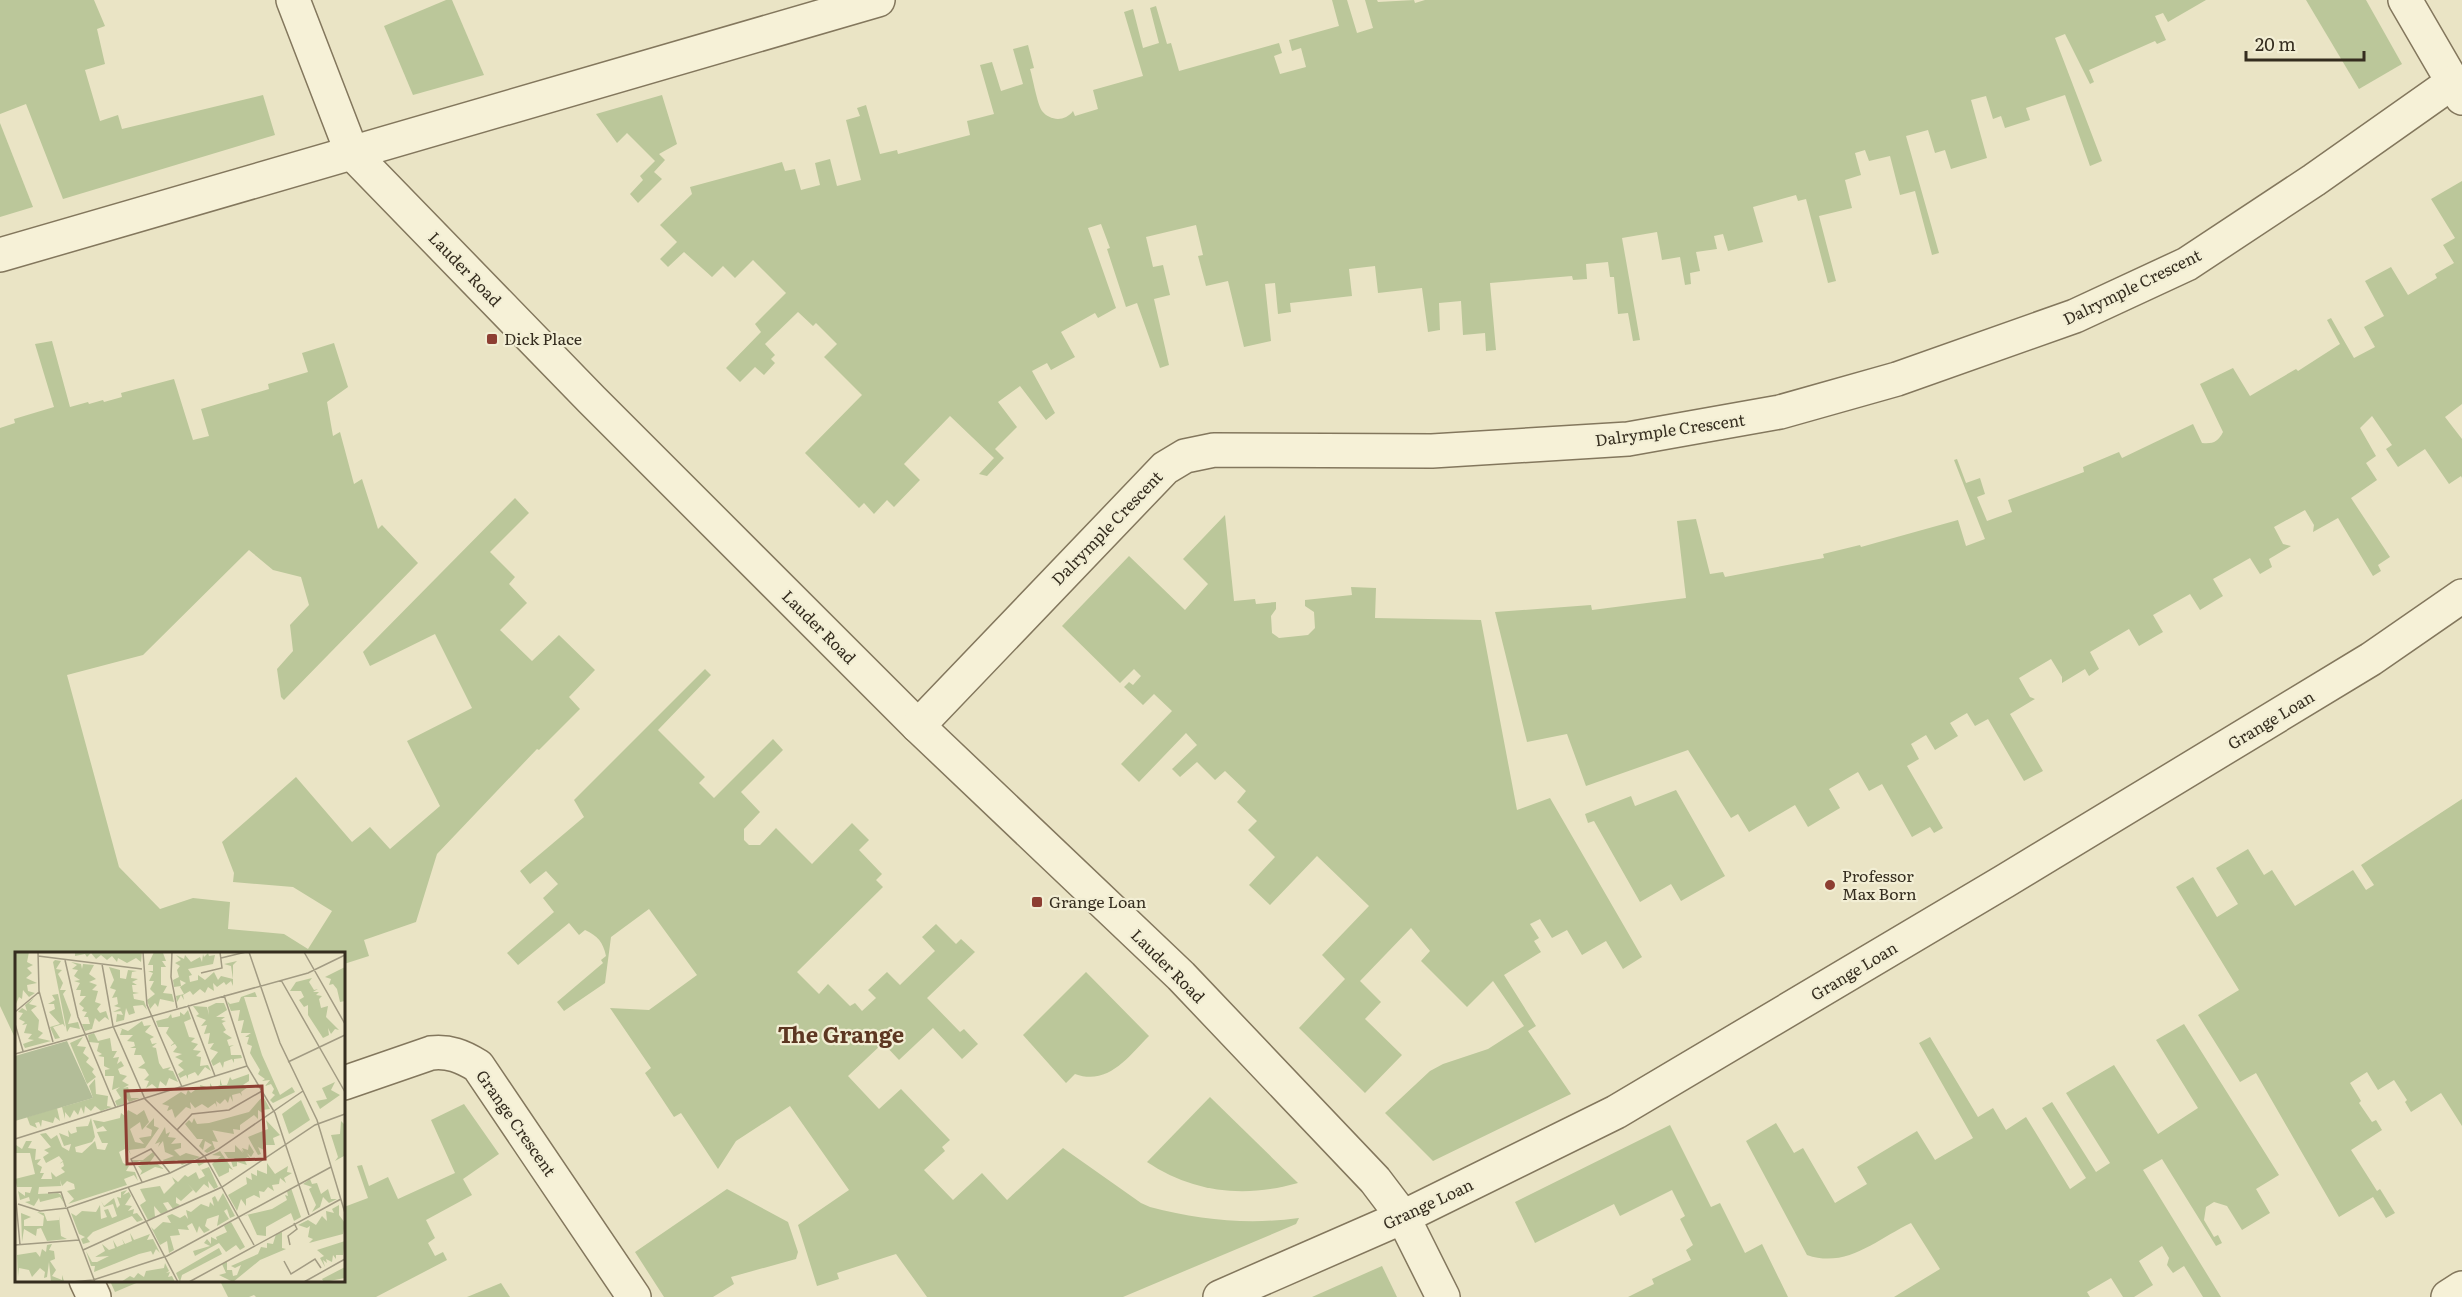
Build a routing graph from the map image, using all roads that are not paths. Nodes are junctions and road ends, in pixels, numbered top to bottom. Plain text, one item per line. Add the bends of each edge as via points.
1 (293, 0) edge
2 (878, 0) edge
3 (2405, 0) edge
4 (2457, 90) edge
5 (352, 153) junction
6 (0, 255) edge
7 (2462, 596) edge
8 (918, 726) junction
9 (345, 1083) edge
10 (1403, 1217) junction
11 (86, 1282) edge
12 (2462, 1288) edge
13 (94, 1297) edge
14 (634, 1297) edge
15 (1220, 1297) edge
16 (1443, 1297) edge
17 (2448, 1297) edge

1 - 5 street, Lauder Road
2 - 5 street
3 - 4 street
4 - 8 street, Dalrymple Crescent via 2187,264 2075,316 1897,379 1780,412 1628,438 1432,451 1214,450 1185,456 1165,468
5 - 6 street
5 - 8 street, Lauder Road
7 - 10 street, Grange Loan via 2371,659 1616,1112
8 - 10 street, Lauder Road via 1181,976 1375,1180
9 - 14 street, Grange Crescent via 431,1053 459,1055 478,1066
10 - 15 street, Grange Loan
10 - 16 street, Lauder Road
11 - 13 street
12 - 17 street

